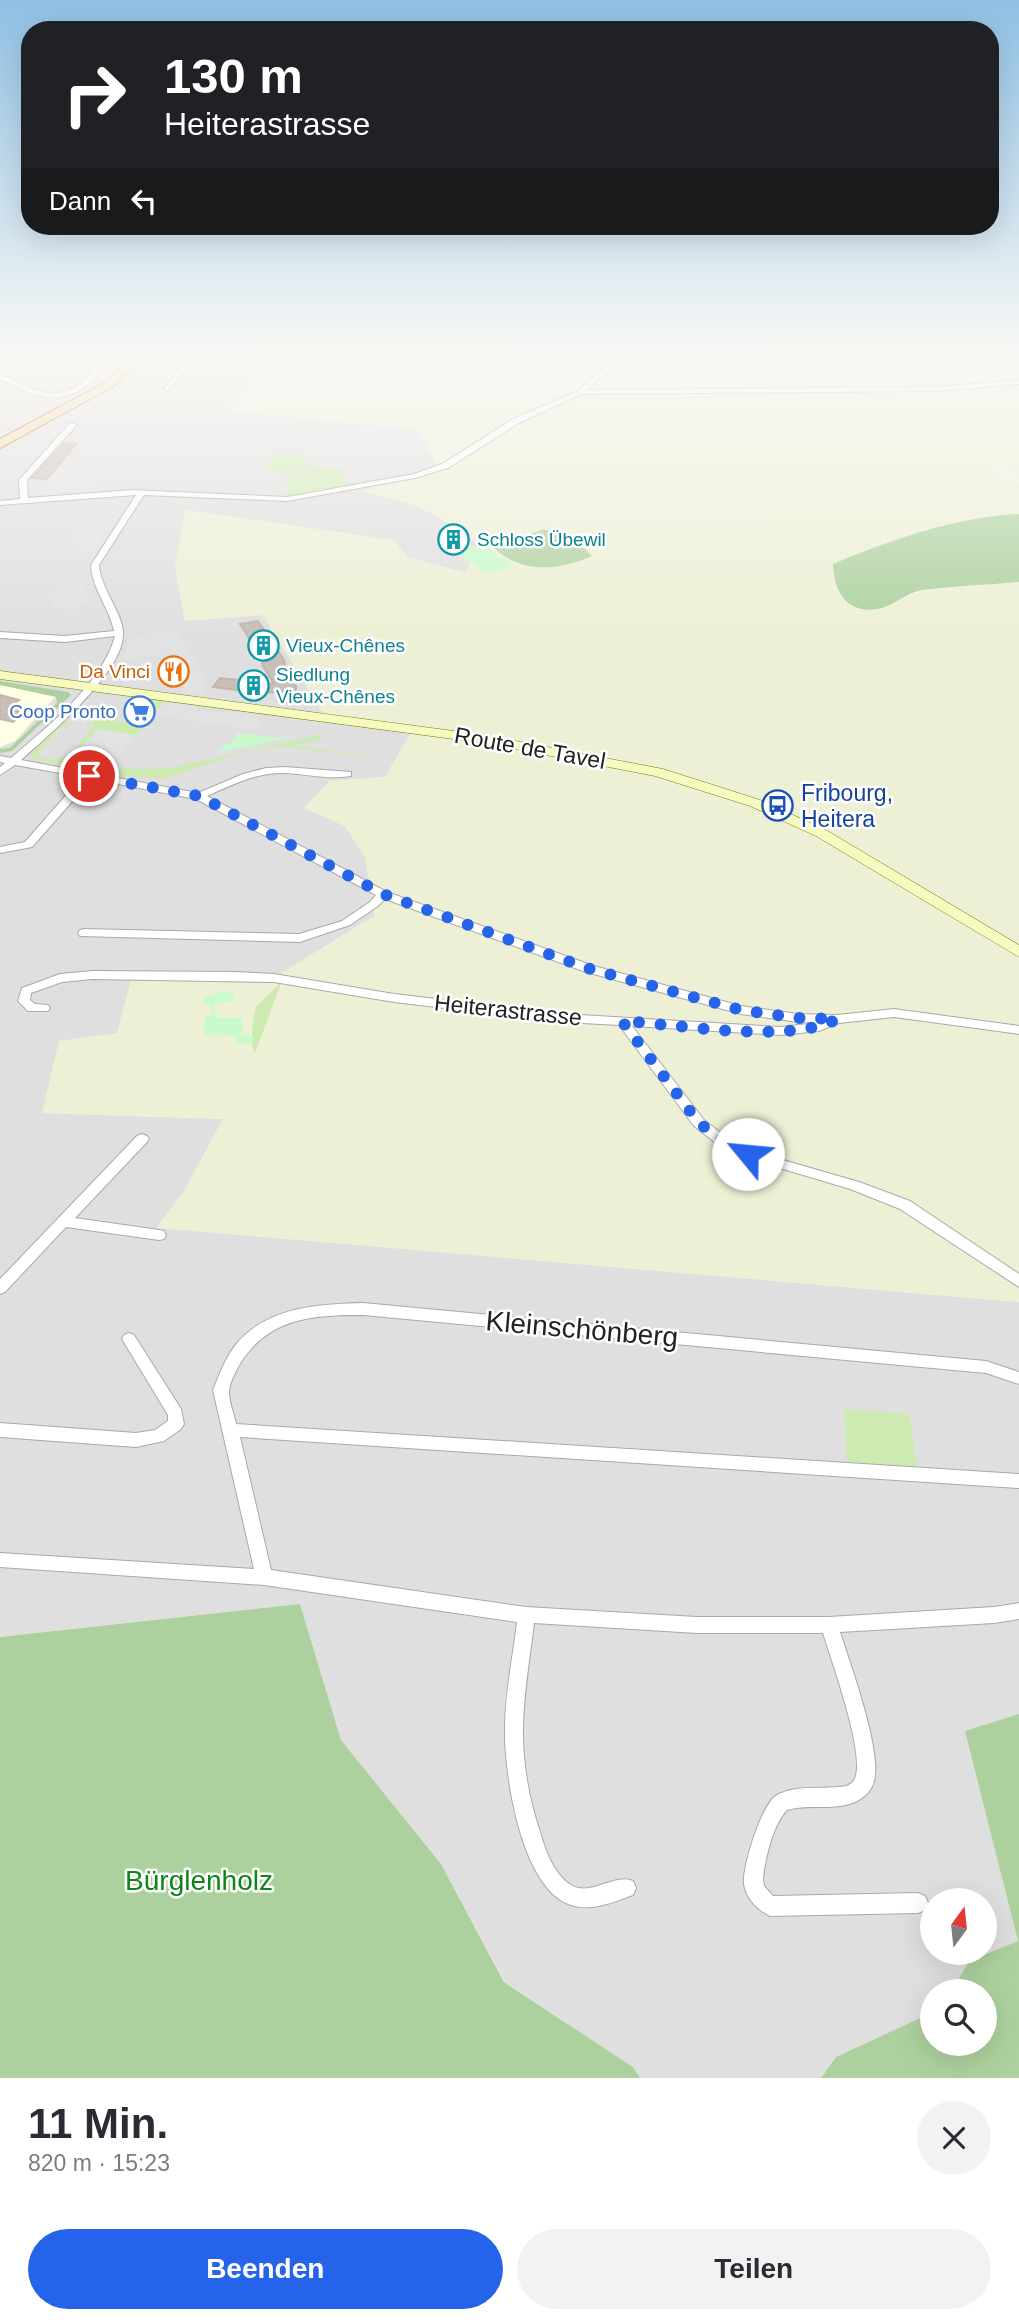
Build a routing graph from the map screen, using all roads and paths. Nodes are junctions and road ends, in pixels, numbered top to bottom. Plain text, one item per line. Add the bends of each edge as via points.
1 (54, 446) edge
2 (475, 446) edge
3 (142, 492) junction
4 (24, 500) junction
5 (0, 503) edge
6 (118, 634) junction
7 (0, 635) edge
8 (0, 675) edge
9 (90, 687) junction
10 (0, 759) edge
11 (13, 762) junction
12 (0, 772) edge
13 (347, 774) dead end
14 (89, 776) junction
15 (199, 796) junction
16 (0, 850) edge
17 (383, 894) junction
18 (84, 933) dead end
19 (1019, 952) edge
20 (44, 1008) dead end
21 (837, 1019) junction
22 (622, 1021) junction
23 (1019, 1030) edge
24 (142, 1139) dead end
25 (64, 1222) junction
26 (159, 1235) dead end
27 (1019, 1281) edge
28 (0, 1288) edge
29 (129, 1339) dead end
30 (1019, 1378) edge
31 (0, 1430) edge
32 (230, 1430) junction
33 (1019, 1481) edge
34 (0, 1560) edge
35 (264, 1577) junction
36 (1019, 1611) edge
37 (526, 1615) junction
38 (829, 1625) junction
39 (626, 1888) dead end
40 (918, 1903) dead end

1 - 4 street via 23,480
2 - 3 street via 434,471 303,497
3 - 4 street
3 - 6 street via 95,565 98,586
4 - 5 street
6 - 7 street via 65,639
6 - 9 street via 112,659
8 - 9 main road, Route de Tavel
9 - 11 street
9 - 19 main road, Route de Tavel via 484,738 682,779 755,803 821,833
10 - 11 street
11 - 12 street
11 - 14 street
13 - 15 street via 261,772
14 - 15 street
14 - 16 street via 28,845
15 - 17 street
17 - 18 street via 346,923 300,938
17 - 21 street via 590,969 687,997 770,1015
20 - 22 street, Heiterastrasse via 24,1002 26,991 60,978 274,978 460,1007
21 - 22 street, Heiterastrasse via 819,1027 780,1031
21 - 23 street, Heiterastrasse via 894,1013
22 - 27 street via 699,1123 719,1139 748,1154 855,1185 905,1205
24 - 25 street
25 - 26 street
25 - 28 street
29 - 31 street via 176,1414 176,1424 159,1436 136,1440
30 - 32 street, Kleinschönberg via 986,1367 837,1352 322,1309 290,1315 245,1342 229,1365 221,1390
32 - 33 street
32 - 35 street, Kleinschönberg
34 - 35 street
35 - 37 street
36 - 38 street
37 - 38 street via 697,1625
37 - 39 street via 514,1742 527,1827 544,1868 563,1892 582,1898
38 - 40 street via 862,1745 867,1768 864,1783 850,1796 786,1800 775,1808 752,1878 755,1894 769,1906

